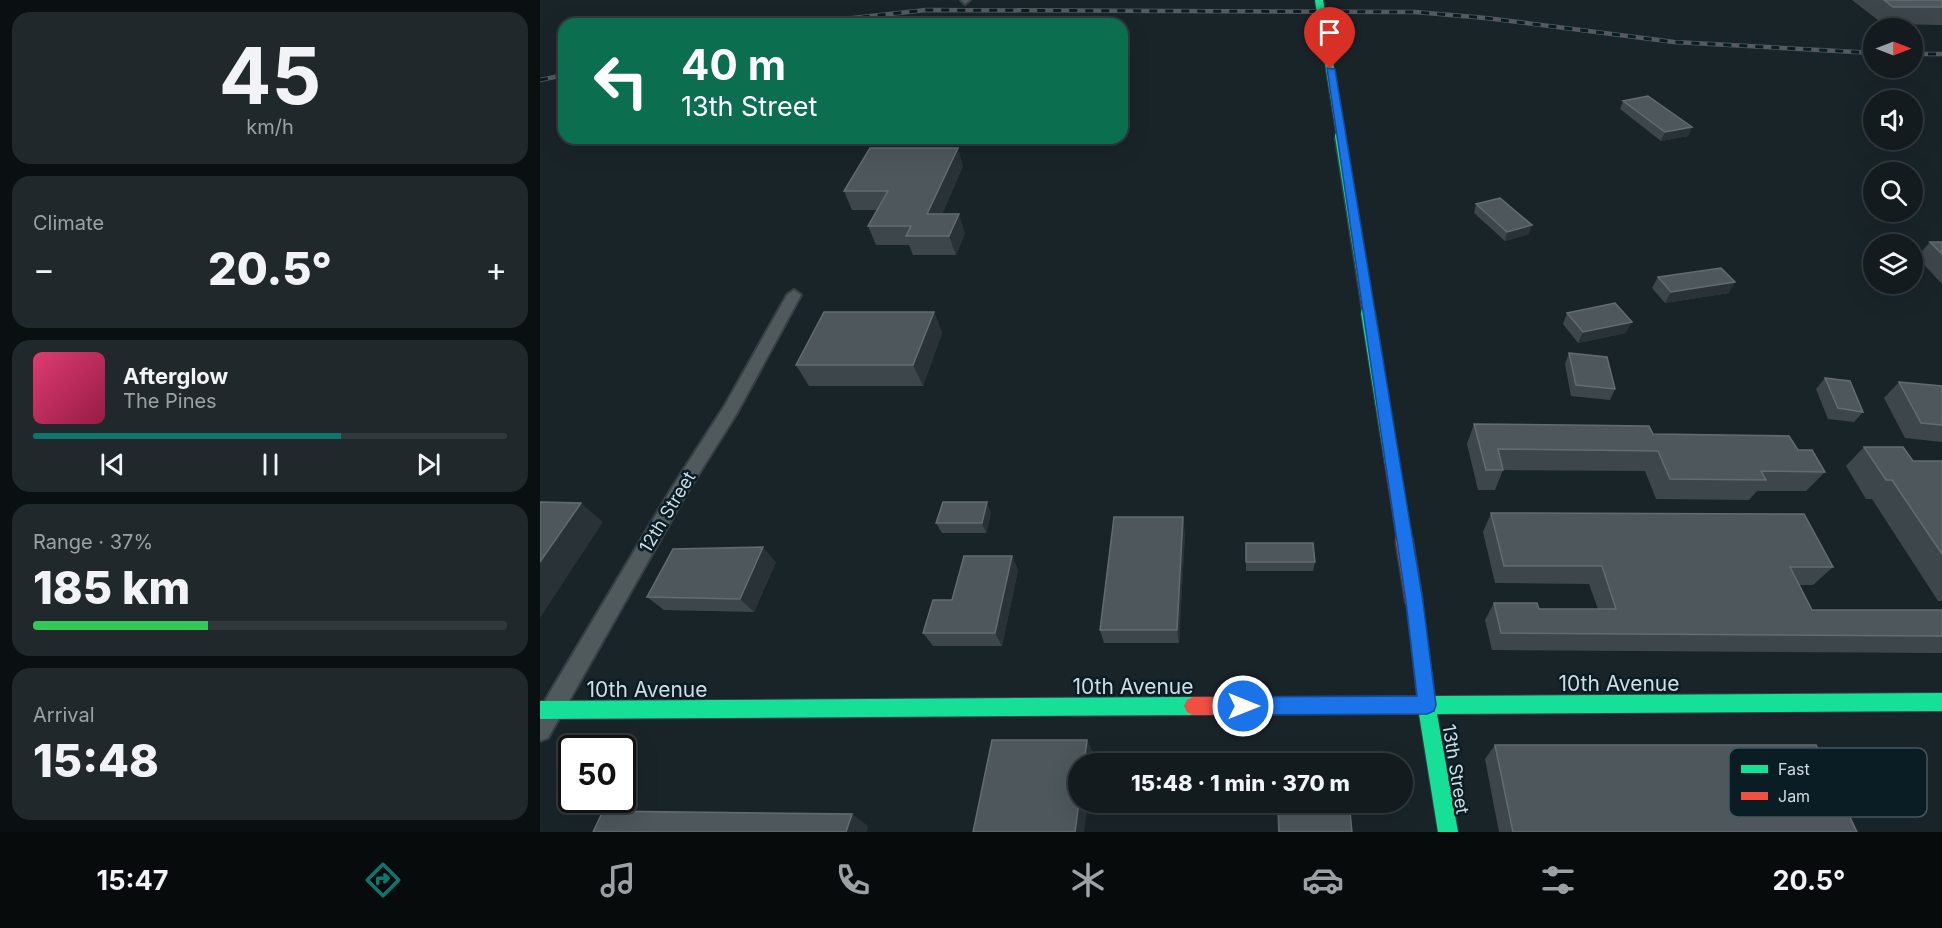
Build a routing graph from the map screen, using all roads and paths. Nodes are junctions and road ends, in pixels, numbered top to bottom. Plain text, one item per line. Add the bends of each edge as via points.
1 (1319, 0) edge
2 (794, 295) dead end
3 (1942, 702) edge
4 (1427, 705) junction
5 (546, 710) edge
6 (540, 730) edge
7 (1448, 832) edge

1 - 4 main road, 13th Street, bridge
2 - 5 street, 12th Street via 731,409
3 - 4 main road, 10th Avenue
4 - 5 main road, 10th Avenue
4 - 7 main road, 13th Street
5 - 6 street, 12th Street

